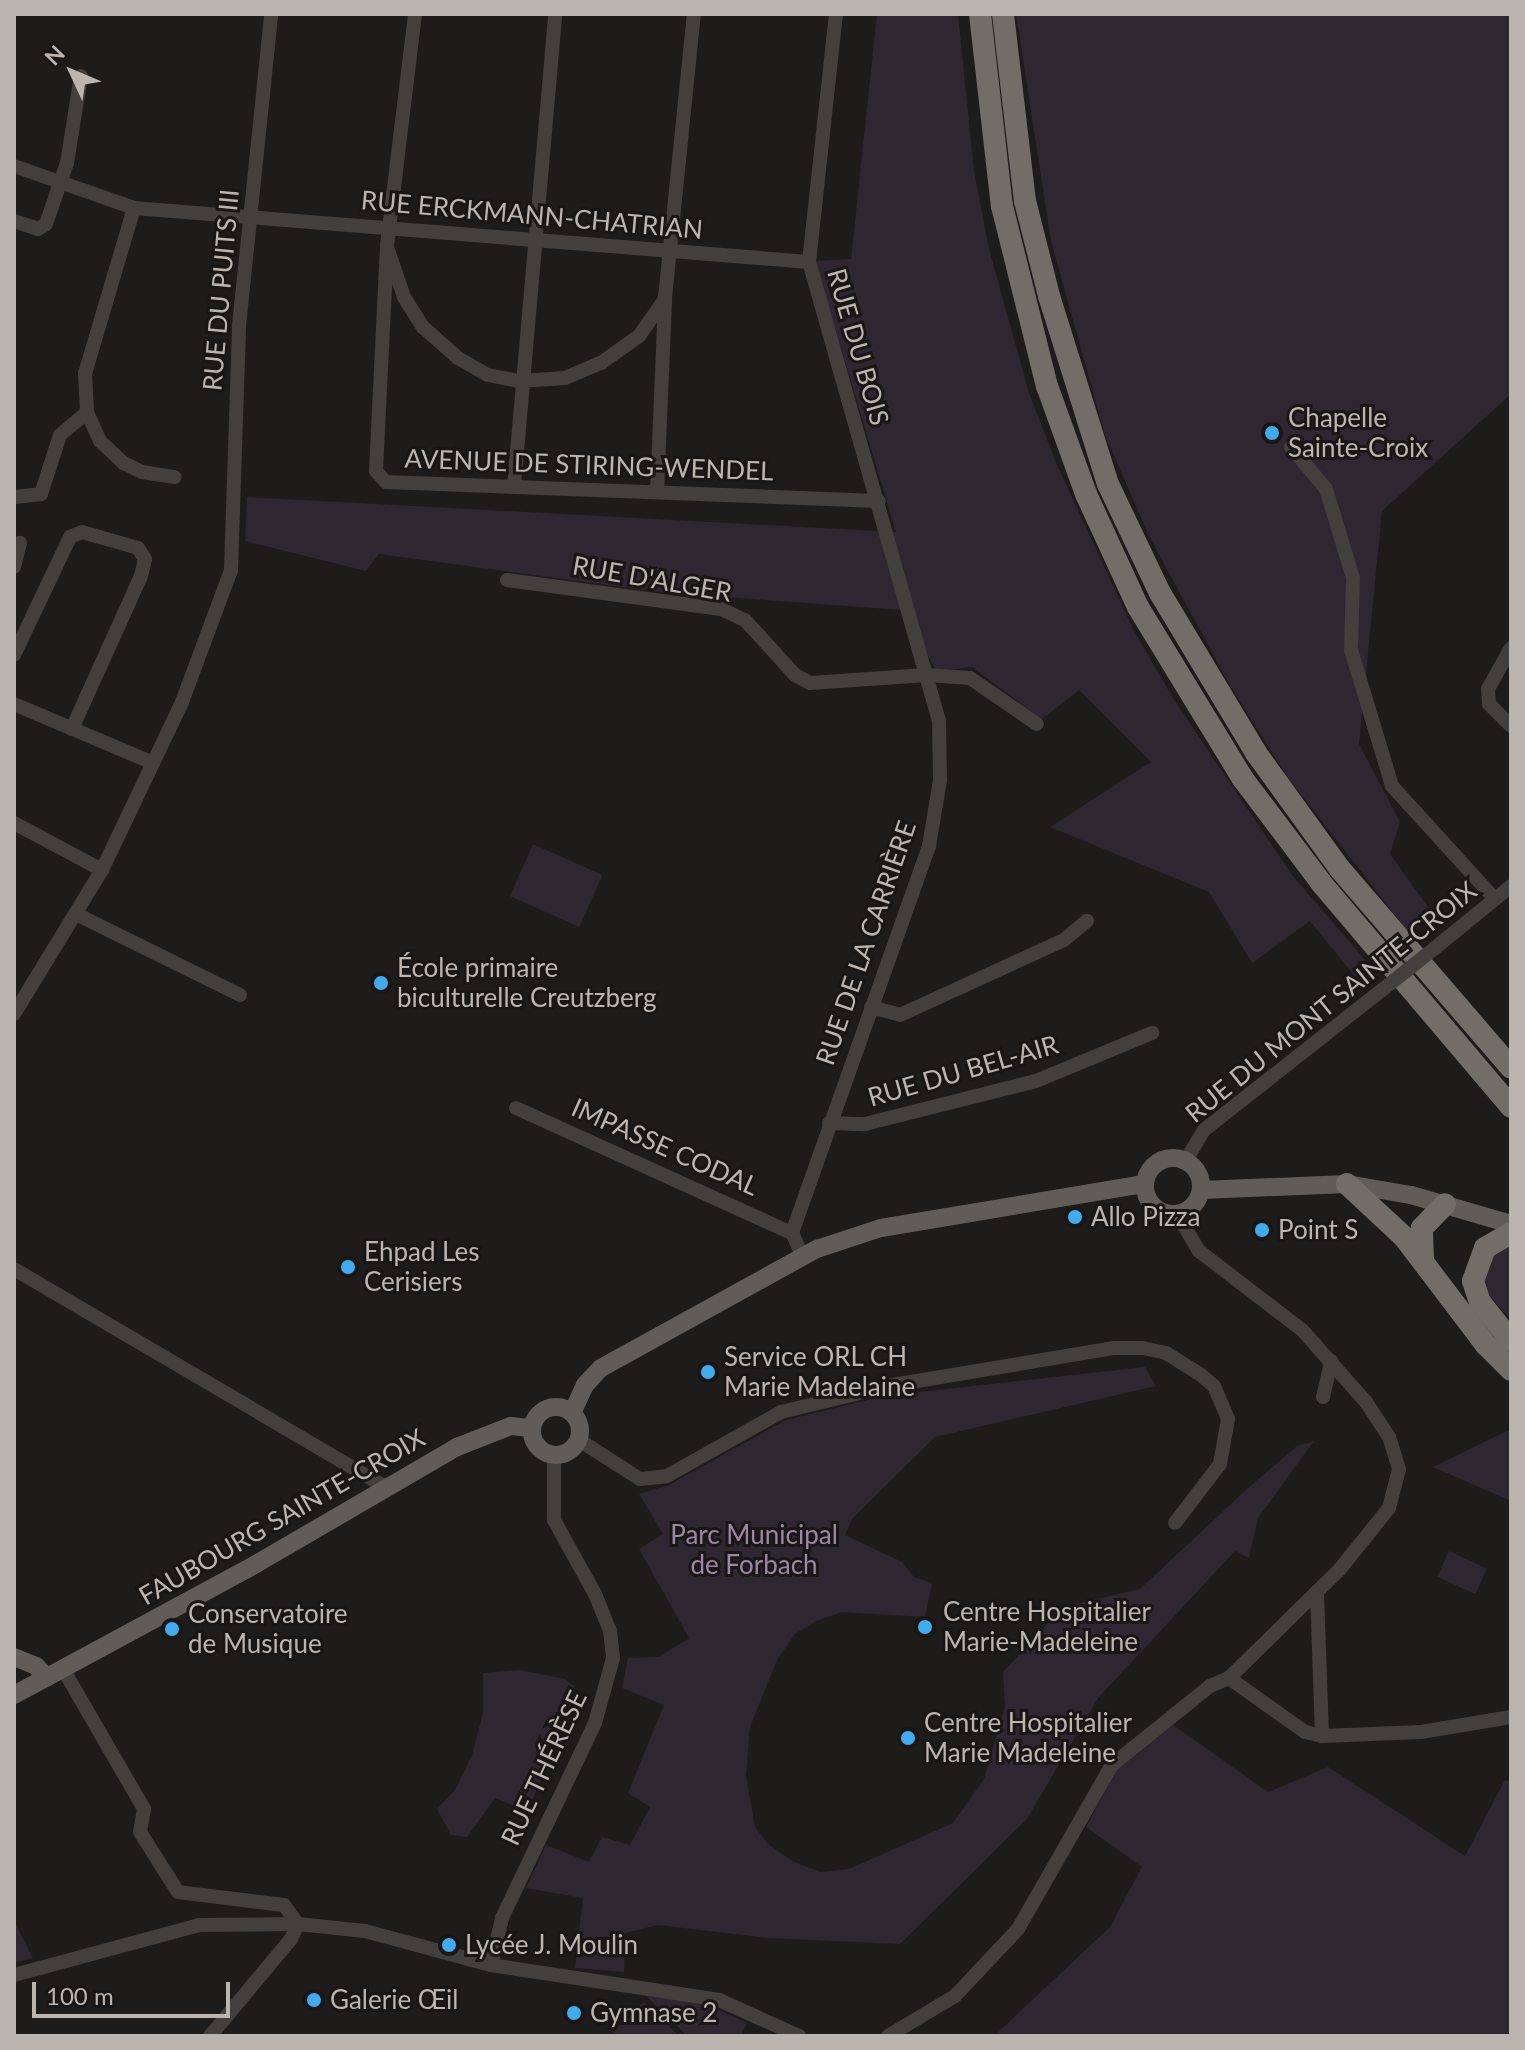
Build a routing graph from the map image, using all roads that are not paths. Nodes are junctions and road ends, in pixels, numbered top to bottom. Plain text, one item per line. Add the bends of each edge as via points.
1 (271, 14) edge
2 (415, 14) edge
3 (555, 14) edge
4 (694, 14) edge
5 (836, 14) edge
6 (980, 14) edge
7 (1003, 14) edge
8 (81, 76) dead end
9 (14, 166) edge
10 (60, 181) junction
11 (134, 208) junction
12 (252, 217) junction
13 (14, 221) edge
14 (389, 228) junction
15 (532, 239) junction
16 (387, 246) junction
17 (670, 250) junction
18 (809, 262) junction
19 (665, 298) junction
20 (520, 381) junction
21 (87, 412) junction
22 (1291, 447) dead end
23 (175, 477) dead end
24 (514, 486) junction
25 (657, 492) junction
26 (14, 497) edge
27 (879, 501) junction
28 (20, 543) dead end
29 (14, 567) edge
30 (507, 580) dead end
31 (1511, 648) edge
32 (14, 655) edge
33 (927, 675) junction
34 (14, 704) edge
35 (1037, 724) dead end
36 (1511, 726) edge
37 (72, 729) junction
38 (153, 763) junction
39 (14, 823) edge
40 (102, 870) junction
41 (1511, 886) edge
42 (1495, 899) junction
43 (76, 914) junction
44 (1087, 921) dead end
45 (240, 995) dead end
46 (871, 1007) junction
47 (1459, 1007) junction
48 (14, 1014) edge
49 (1152, 1033) dead end
50 (1511, 1050) edge
51 (1511, 1068) edge
52 (1511, 1107) edge
53 (516, 1108) dead end
54 (829, 1123) junction
55 (1186, 1160) junction
56 (1144, 1184) junction
57 (1347, 1184) junction
58 (1202, 1190) junction
59 (1445, 1204) junction
60 (1177, 1214) junction
61 (1511, 1224) edge
62 (792, 1233) junction
63 (1511, 1233) edge
64 (802, 1255) junction
65 (1423, 1260) junction
66 (14, 1269) edge
67 (1511, 1341) edge
68 (1331, 1361) junction
69 (1511, 1370) edge
70 (1350, 1382) junction
71 (572, 1413) junction
72 (531, 1428) junction
73 (579, 1440) junction
74 (554, 1456) junction
75 (387, 1488) junction
76 (1175, 1523) dead end
77 (1317, 1592) junction
78 (14, 1657) edge
79 (55, 1673) junction
80 (1229, 1678) junction
81 (14, 1695) edge
82 (1511, 1717) edge
83 (1322, 1736) junction
84 (298, 1924) junction
85 (491, 1965) junction
86 (14, 1975) edge
87 (210, 2036) edge
88 (799, 2036) edge
89 (888, 2036) edge

1 - 12 street, RUE DU PUITS III
2 - 14 street, AVENUE DE STIRING-WENDEL
3 - 15 street
4 - 17 street
5 - 18 street, RUE DU BOIS
6 - 52 highway via 1002,206 1047,386 1086,494 1138,607 1243,779 1322,884
7 - 47 highway via 1025,201 1071,378 1108,484 1167,605 1256,753 1340,869
8 - 10 street
9 - 10 street, RUE ERCKMANN-CHATRIAN
10 - 11 street, RUE ERCKMANN-CHATRIAN
10 - 13 street via 46,224 38,229
11 - 12 street, RUE ERCKMANN-CHATRIAN
11 - 21 street via 85,373
12 - 14 street, RUE ERCKMANN-CHATRIAN
12 - 38 street, RUE DU PUITS III via 239,326 231,570 212,631
14 - 15 street, RUE ERCKMANN-CHATRIAN
14 - 16 street, AVENUE DE STIRING-WENDEL
15 - 17 street, RUE ERCKMANN-CHATRIAN
15 - 20 street
16 - 20 street via 404,297 437,341 488,375
16 - 24 street, AVENUE DE STIRING-WENDEL via 376,471 386,482
17 - 18 street, RUE ERCKMANN-CHATRIAN
17 - 19 street
18 - 27 street, RUE DU BOIS
19 - 20 street via 639,336 601,363 565,378
19 - 25 street
20 - 24 street
21 - 23 street via 100,441 124,463
21 - 26 street via 60,435 41,494
22 - 42 street via 1326,489 1348,563 1351,650 1392,786
24 - 25 street, AVENUE DE STIRING-WENDEL
25 - 27 street, AVENUE DE STIRING-WENDEL
27 - 33 street, RUE DE LA CARRIÈRE
28 - 29 street
30 - 33 street, RUE D'ALGER via 721,609 745,620 795,675 810,683
31 - 36 street via 1488,689 1489,704
32 - 37 street via 70,537 82,532 138,548 145,559 141,576
33 - 35 street, RUE D'ALGER via 970,678
33 - 46 street, RUE DE LA CARRIÈRE via 939,721 940,780 929,846
34 - 37 street
37 - 38 street
38 - 40 street, RUE DU PUITS III
39 - 40 street
40 - 43 street, RUE DU PUITS III
41 - 42 street, RUE DU MONT SAINTE-CROIX
42 - 55 street, RUE DU MONT SAINTE-CROIX, bridge via 1204,1130
43 - 45 street
43 - 48 street, RUE DU PUITS III
44 - 46 street via 1064,940 900,1015
46 - 54 street, RUE DE LA CARRIÈRE
47 - 50 highway
47 - 51 highway
49 - 54 street, RUE DU BEL-AIR via 1036,1081 865,1124
53 - 62 street, IMPASSE CODAL
54 - 62 street, RUE DE LA CARRIÈRE
55 - 56 main road via 1159,1161
55 - 58 main road via 1199,1172
56 - 60 main road via 1154,1206
56 - 64 main road via 881,1228
57 - 58 main road
57 - 59 main road
57 - 65 highway
58 - 60 main road via 1198,1202
59 - 61 main road
59 - 65 highway via 1422,1228
60 - 68 street via 1199,1251 1302,1330
62 - 64 street
63 - 67 highway via 1485,1248 1473,1281 1480,1302
64 - 71 main road via 601,1368 585,1385
65 - 69 highway
66 - 75 street
68 - 70 street
68 - 70 street via 1323,1397
70 - 77 street via 1389,1437 1399,1469 1389,1508
71 - 72 main road via 547,1408
71 - 73 main road via 580,1427
72 - 74 main road via 537,1447
72 - 75 main road, FAUBOURG SAINTE-CROIX via 511,1426 488,1433
73 - 74 main road via 571,1451
73 - 76 street via 640,1479 667,1476 781,1412 893,1385 1113,1348 1143,1348 1166,1353 1200,1374 1214,1386 1228,1419 1220,1464
74 - 85 street, RUE THÉRÈSE via 554,1520 595,1594 610,1631 613,1658 595,1723 502,1918
75 - 79 main road, FAUBOURG SAINTE-CROIX
77 - 80 street
77 - 83 street
78 - 79 main road
79 - 81 main road, FAUBOURG SAINTE-CROIX
79 - 84 street via 144,1809 140,1832 178,1892 284,1905
80 - 83 street via 1305,1732
80 - 89 street via 1210,1686 1112,1765 1018,1929 955,1996
82 - 83 street via 1421,1732
84 - 85 street via 365,1931
84 - 86 street via 199,1925
84 - 87 street
85 - 88 street via 719,2000

